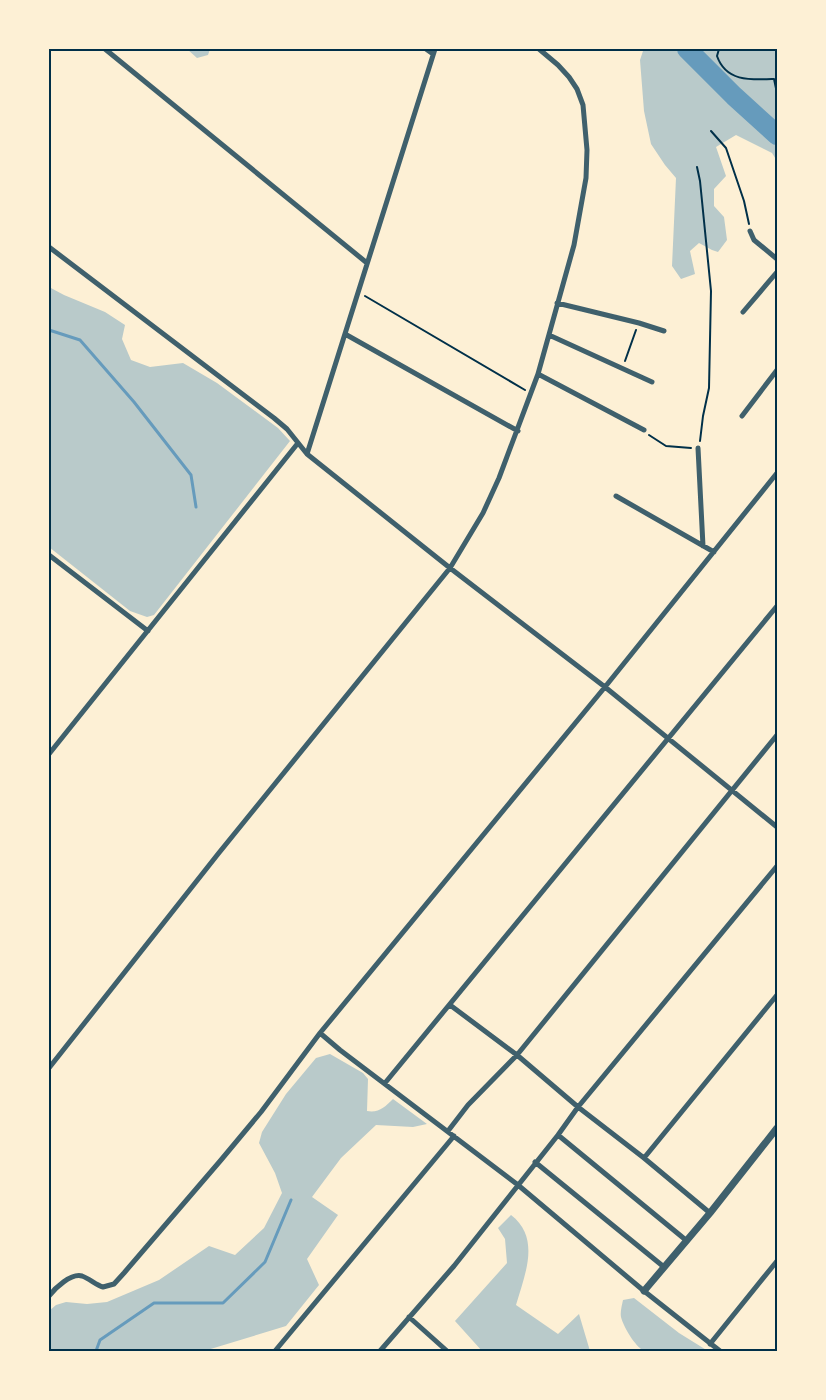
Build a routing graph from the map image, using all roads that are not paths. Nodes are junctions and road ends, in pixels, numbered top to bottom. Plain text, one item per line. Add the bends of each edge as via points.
1 (105, 49) edge
2 (426, 49) edge
3 (539, 49) edge
4 (434, 51) edge
5 (750, 231) road end
6 (49, 247) edge
7 (777, 258) edge
8 (367, 263) junction
9 (777, 272) edge
10 (557, 304) junction
11 (743, 312) dead end
12 (664, 331) dead end
13 (345, 334) junction
14 (549, 335) junction
15 (777, 370) edge
16 (538, 374) junction
17 (652, 382) dead end
18 (742, 416) dead end
19 (644, 430) road end
20 (518, 431) junction
21 (298, 443) junction
22 (698, 448) road end
23 (307, 454) junction
24 (777, 473) edge
25 (616, 496) dead end
26 (703, 546) junction
27 (714, 552) junction
28 (49, 555) edge
29 (450, 568) junction
30 (777, 606) edge
31 (148, 631) junction
32 (605, 687) junction
33 (777, 735) edge
34 (669, 738) junction
35 (49, 754) edge
36 (733, 790) junction
37 (777, 827) edge
38 (777, 866) edge
39 (777, 995) edge
40 (450, 1005) junction
41 (320, 1033) junction
42 (517, 1055) junction
43 (49, 1068) edge
44 (385, 1083) junction
45 (578, 1108) junction
46 (777, 1128) edge
47 (448, 1131) junction
48 (558, 1134) junction
49 (454, 1136) junction
50 (644, 1158) junction
51 (535, 1162) junction
52 (518, 1185) junction
53 (710, 1213) junction
54 (687, 1241) junction
55 (777, 1261) edge
56 (664, 1268) junction
57 (644, 1291) junction
58 (49, 1296) edge
59 (409, 1317) junction
60 (710, 1344) junction
61 (275, 1351) edge
62 (380, 1351) edge
63 (447, 1351) edge
64 (720, 1351) edge

1 - 8 street
2 - 4 street
3 - 10 street via 558,64 577,90 583,105 587,150 581,211
4 - 8 street
5 - 7 street via 754,240
6 - 21 street via 274,418
8 - 13 street
9 - 11 street
10 - 12 street
10 - 14 street
13 - 20 street
13 - 23 street
14 - 16 street
14 - 17 street
15 - 18 street
16 - 19 street
16 - 20 street
20 - 29 street via 483,513
21 - 23 street
21 - 31 street
22 - 26 street
23 - 29 street
24 - 27 street
25 - 26 street
26 - 27 street
27 - 32 street
28 - 31 street
29 - 32 street
29 - 43 street
30 - 34 street
31 - 35 street
32 - 34 street
32 - 41 street
33 - 36 street
34 - 36 street
34 - 40 street
36 - 37 street
36 - 42 street
38 - 45 street
39 - 50 street
40 - 42 street
40 - 44 street
41 - 44 street
41 - 58 street via 261,1112 114,1284 104,1287 76,1276 69,1278
42 - 45 street
42 - 47 street
44 - 47 street
45 - 48 street
45 - 50 street
46 - 53 street
47 - 49 street
48 - 51 street
48 - 54 street
49 - 52 street
49 - 61 street
50 - 53 street
51 - 52 street
51 - 56 street
52 - 57 street
52 - 59 street
53 - 54 street
54 - 56 street
55 - 60 street
56 - 57 street
57 - 60 street
59 - 62 street
59 - 63 street
60 - 64 street

